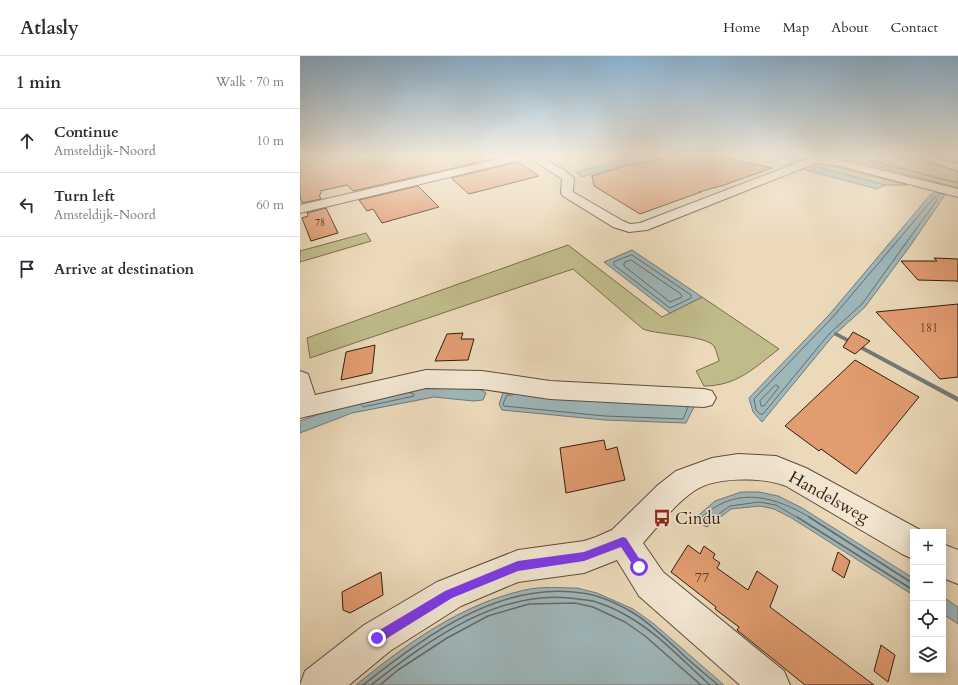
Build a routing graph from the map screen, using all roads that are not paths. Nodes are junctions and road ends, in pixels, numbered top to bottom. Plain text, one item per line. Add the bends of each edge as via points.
1 (396, 186) edge
2 (568, 186) edge
3 (747, 186) edge
4 (933, 186) edge
5 (958, 193) edge
6 (300, 209) edge
7 (300, 380) edge
8 (704, 398) dead end
9 (303, 407) edge
10 (623, 541) junction
11 (910, 542) edge
12 (946, 562) edge
13 (958, 568) edge
14 (319, 685) edge
15 (770, 685) edge

1 - 6 street
2 - 3 street via 568,193 573,197 629,228 642,227
4 - 5 street
7 - 9 street
8 - 9 street via 550,390 482,380 426,379
10 - 11 street, Handelsweg via 686,480 738,466 776,469 796,477
10 - 14 street, Handelsweg via 584,557 518,566 449,594 377,638
10 - 15 street via 651,584
12 - 13 street

